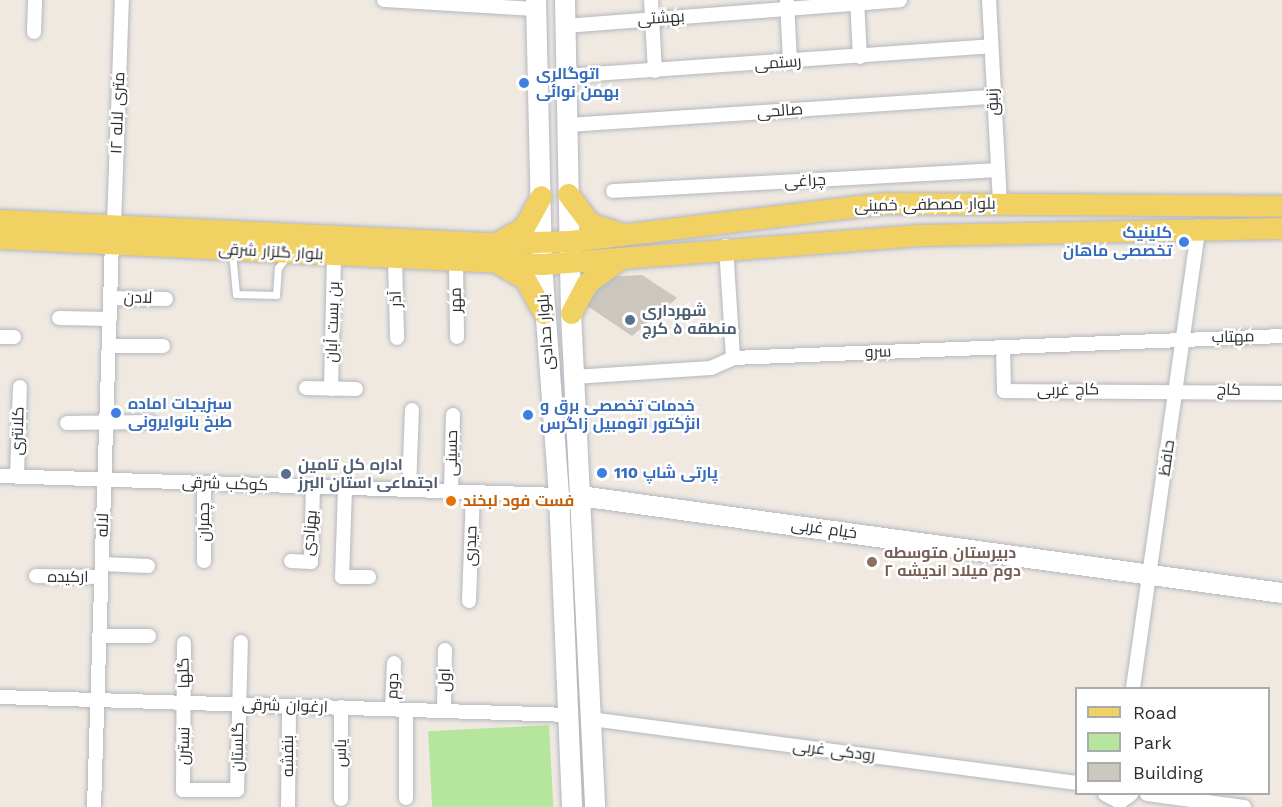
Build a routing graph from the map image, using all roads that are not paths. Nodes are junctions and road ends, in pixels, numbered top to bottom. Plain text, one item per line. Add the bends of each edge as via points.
1 (35, 0) edge
2 (122, 0) edge
3 (384, 0) edge
4 (565, 0) edge
5 (651, 0) edge
6 (900, 0) edge
7 (989, 0) edge
8 (418, 1) edge
9 (857, 2) edge
10 (536, 4) edge
11 (787, 4) edge
12 (652, 18) junction
13 (565, 26) junction
14 (34, 32) dead end
15 (991, 46) junction
16 (860, 57) junction
17 (790, 62) junction
18 (656, 71) junction
19 (565, 76) junction
20 (993, 97) junction
21 (568, 125) junction
22 (996, 170) junction
23 (613, 191) dead end
24 (568, 194) junction
25 (541, 196) junction
26 (919, 202) junction
27 (1000, 204) junction
28 (849, 206) junction
29 (1282, 206) edge
30 (0, 220) edge
31 (1199, 227) junction
32 (1282, 228) edge
33 (113, 234) junction
34 (920, 235) junction
35 (0, 238) edge
36 (852, 238) junction
37 (570, 241) junction
38 (541, 242) junction
39 (496, 243) junction
40 (630, 244) junction
41 (726, 246) junction
42 (231, 250) junction
43 (290, 253) junction
44 (334, 256) junction
45 (395, 259) junction
46 (456, 263) junction
47 (498, 264) junction
48 (542, 264) junction
49 (571, 264) junction
50 (110, 298) junction
51 (166, 299) dead end
52 (544, 313) junction
53 (571, 313) junction
54 (59, 318) dead end
55 (110, 319) junction
56 (1282, 336) edge
57 (456, 337) dead end
58 (397, 338) dead end
59 (1185, 338) junction
60 (110, 346) junction
61 (163, 346) dead end
62 (1003, 347) junction
63 (733, 358) junction
64 (574, 377) junction
65 (20, 387) dead end
66 (306, 388) dead end
67 (1177, 388) junction
68 (331, 389) junction
69 (356, 389) dead end
70 (1282, 393) edge
71 (412, 410) dead end
72 (453, 415) dead end
73 (108, 422) junction
74 (150, 422) dead end
75 (67, 423) dead end
76 (0, 476) edge
77 (17, 476) junction
78 (104, 481) junction
79 (204, 484) junction
80 (313, 487) junction
81 (345, 488) junction
82 (409, 490) junction
83 (451, 491) junction
84 (473, 492) junction
85 (559, 495) junction
86 (580, 496) junction
87 (204, 561) dead end
88 (291, 561) dead end
89 (148, 566) dead end
90 (101, 571) junction
91 (1150, 575) junction
92 (36, 576) dead end
93 (369, 577) dead end
94 (1282, 593) edge
95 (469, 601) dead end
96 (99, 636) junction
97 (149, 636) dead end
98 (241, 642) dead end
99 (184, 643) dead end
100 (445, 650) dead end
101 (394, 663) dead end
102 (1133, 687) edge
103 (0, 697) edge
104 (97, 700) junction
105 (185, 702) junction
106 (238, 704) junction
107 (288, 706) junction
108 (341, 708) junction
109 (399, 709) junction
110 (444, 711) junction
111 (569, 715) junction
112 (591, 719) junction
113 (1075, 783) edge
114 (237, 790) joint
115 (1128, 795) edge
116 (1154, 795) edge
117 (406, 798) dead end
118 (341, 799) dead end
119 (1112, 801) edge
120 (94, 807) edge
121 (288, 807) edge
122 (572, 807) edge
123 (595, 807) edge
124 (1244, 807) edge

1 - 14 street
2 - 33 street, ۱۲ متری لاله
3 - 8 street
4 - 13 main road, بلوار حدادی
5 - 12 street
6 - 9 street, بهشتی
7 - 15 street, زنبق
8 - 10 street
9 - 11 street, بهشتی
9 - 16 street
10 - 25 main road, بلوار حدادی
11 - 12 street, بهشتی
11 - 17 street
12 - 13 street, بهشتی
12 - 18 street
13 - 19 main road, بلوار حدادی
15 - 16 street, رستمی
15 - 20 street, زنبق
16 - 17 street, رستمی
17 - 18 street, رستمی
18 - 19 street, رستمی
19 - 21 main road, بلوار حدادی
20 - 21 street, صالحی
20 - 22 street, زنبق
21 - 24 main road, بلوار حدادی
22 - 23 street, چراغی
22 - 27 street, زنبق
24 - 37 main road, بلوار حدادی
24 - 40 main road via 591,225
25 - 38 main road, بلوار حدادی
25 - 39 main road via 524,226
26 - 27 main road, بلوار مصطفی خمینی
26 - 28 main road, بلوار مصطفی خمینی
26 - 34 main road via 903,217
27 - 29 main road, بلوار مصطفی خمینی
28 - 36 main road via 869,221 867,231
28 - 40 main road, بلوار مصطفی خمینی
30 - 33 main road, بلوار گلزار شرقی
31 - 32 main road, بلوار مصطفی خمینی
31 - 34 main road, بلوار مصطفی خمینی
31 - 59 street, حافظ
33 - 35 main road, بلوار گلزار شرقی
33 - 39 main road, بلوار گلزار شرقی
33 - 42 main road, بلوار گلزار شرقی
33 - 50 street, لاله
34 - 36 main road, بلوار مصطفی خمینی
36 - 41 main road, بلوار مصطفی خمینی
37 - 38 main road, بلوار مصطفی خمینی
37 - 40 main road, بلوار مصطفی خمینی
37 - 49 main road, بلوار حدادی
38 - 39 main road, بلوار گلزار شرقی
38 - 48 main road, بلوار حدادی
40 - 41 main road, بلوار مصطفی خمینی
40 - 49 main road, بلوار مصطفی خمینی
40 - 53 main road via 596,274
41 - 63 street
42 - 43 main road, بلوار گلزار شرقی
42 - 43 lane via 236,294 276,295 278,268
43 - 44 main road, بلوار گلزار شرقی
44 - 45 main road, بلوار گلزار شرقی
44 - 68 street, بن بست آبان
45 - 46 main road, بلوار گلزار شرقی
45 - 58 street, آذر
46 - 47 main road, بلوار گلزار شرقی
46 - 57 street, مهر
47 - 48 main road, بلوار گلزار شرقی
47 - 52 main road via 525,279
48 - 49 main road, بلوار مصطفی خمینی
48 - 52 main road, بلوار حدادی
49 - 53 main road, بلوار حدادی
50 - 51 street, لادن
50 - 55 street, لاله
52 - 85 main road, بلوار حدادی
53 - 64 main road, بلوار حدادی
54 - 55 street
55 - 60 street, لاله
56 - 59 street, مهتاب
59 - 62 street, سرو
59 - 67 street, حافظ
60 - 61 street
60 - 73 street, لاله
62 - 63 street, سرو
62 - 67 street, کاج غربی via 1004,391
63 - 64 street, سرو via 711,368
64 - 86 main road, بلوار حدادی
65 - 77 street, کلانتری
66 - 68 street
67 - 70 street, کاج
67 - 91 street, حافظ
68 - 69 street
71 - 82 street
72 - 83 street, حسینی
73 - 74 street
73 - 75 street
73 - 78 street, لاله
76 - 77 street, کوکب شرقی
77 - 78 street, کوکب شرقی
78 - 79 street, کوکب شرقی
78 - 90 street, لاله
79 - 80 street, کوکب شرقی
79 - 87 street, چمران
80 - 81 street, کوکب شرقی
80 - 88 street, بهزادی via 311,562
81 - 82 street, کوکب شرقی
81 - 93 street via 342,577
82 - 83 street, کوکب شرقی
83 - 84 street, کوکب شرقی
84 - 85 street, کوکب شرقی
84 - 95 street, حیدری
85 - 111 main road, بلوار حدادی
86 - 91 main road, خیام غربی
86 - 112 main road, بلوار حدادی
89 - 90 street, ارکیده
90 - 92 street, ارکیده
90 - 96 street, لاله
91 - 94 main road, خیام غربی
91 - 102 street, حافظ
96 - 97 street
96 - 104 street, لاله
98 - 106 street, گلستان
99 - 105 street, گلها
100 - 110 street, اول
101 - 109 street, دوم
103 - 104 street, ارغوان شرقی
104 - 105 street, ارغوان شرقی
104 - 120 street, لاله
105 - 106 street, ارغوان شرقی
105 - 114 street, نسترن via 183,790
106 - 107 street, ارغوان شرقی
106 - 114 street, گلستان
107 - 108 street, ارغوان شرقی
107 - 121 street, بنفشه
108 - 109 street, ارغوان شرقی
108 - 118 street, یاس
109 - 110 street, ارغوان شرقی
109 - 117 street
110 - 111 street, ارغوان شرقی
111 - 122 main road, بلوار حدادی
112 - 113 street, رودکی غربی
112 - 123 main road, بلوار حدادی
115 - 119 street
116 - 124 street

